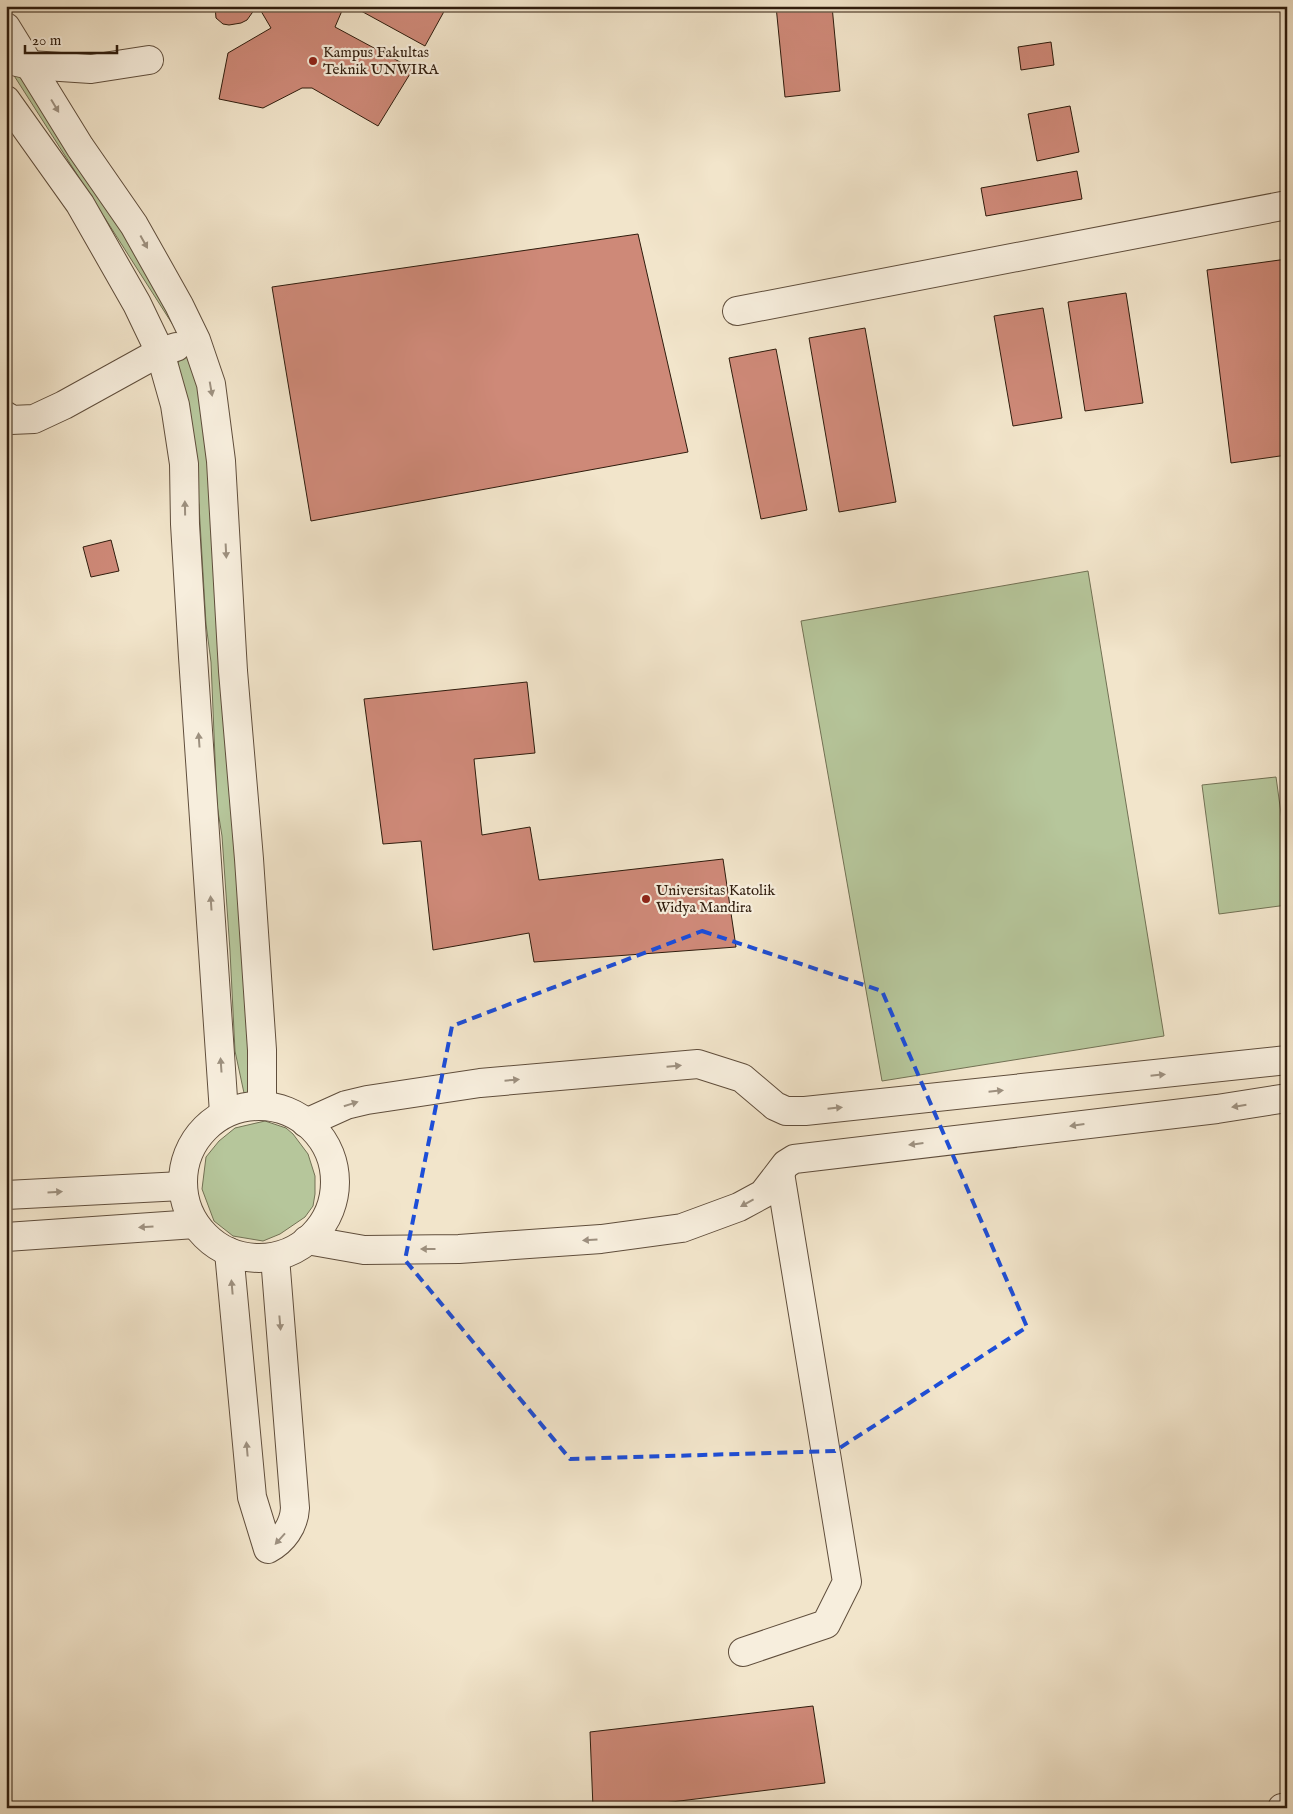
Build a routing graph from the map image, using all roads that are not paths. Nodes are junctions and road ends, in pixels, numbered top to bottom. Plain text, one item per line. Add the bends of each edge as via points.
1 (6, 28) edge
2 (149, 60) dead end
3 (18, 62) edge
4 (6, 100) edge
5 (1287, 205) edge
6 (737, 311) dead end
7 (196, 340) junction
8 (160, 352) junction
9 (6, 416) edge
10 (249, 859) junction
11 (208, 864) junction
12 (1287, 1060) edge
13 (1287, 1098) edge
14 (262, 1104) junction
15 (224, 1113) junction
16 (306, 1123) junction
17 (780, 1173) junction
18 (182, 1186) junction
19 (6, 1195) edge
20 (195, 1224) junction
21 (6, 1237) edge
22 (307, 1240) junction
23 (229, 1252) junction
24 (275, 1257) junction
25 (743, 1652) dead end
26 (1287, 1807) edge
27 (1282, 1808) edge

1 - 3 street
2 - 3 street via 91,69
3 -> 7 street via 134,225
4 - 8 street via 80,204 137,304
5 - 6 street
7 - 8 street
7 -> 10 street via 211,384 221,462 233,671
8 - 9 street via 34,419 11,420
11 -> 8 street via 184,464 175,404
10 - 11 street
10 - 14 street via 262,1050
15 -> 11 street
16 -> 12 street via 346,1105 367,1100 480,1083 698,1064 742,1078 775,1106 806,1111
13 -> 17 street via 794,1159
14 - 15 street
14 - 16 street via 290,1112
15 - 18 street via 201,1131 186,1157
16 - 22 street via 320,1137 334,1174 334,1193 329,1211
17 -> 22 street via 763,1194 739,1207 682,1228 601,1239 459,1249 364,1250
17 - 25 street via 847,1582 826,1624
19 -> 18 street
18 - 20 street
20 -> 21 street
20 - 23 street via 207,1238
22 - 24 street via 292,1251
23 - 24 street via 257,1259
24 -> 23 street via 295,1508 294,1519 284,1536 268,1549 252,1497
26 - 27 street

